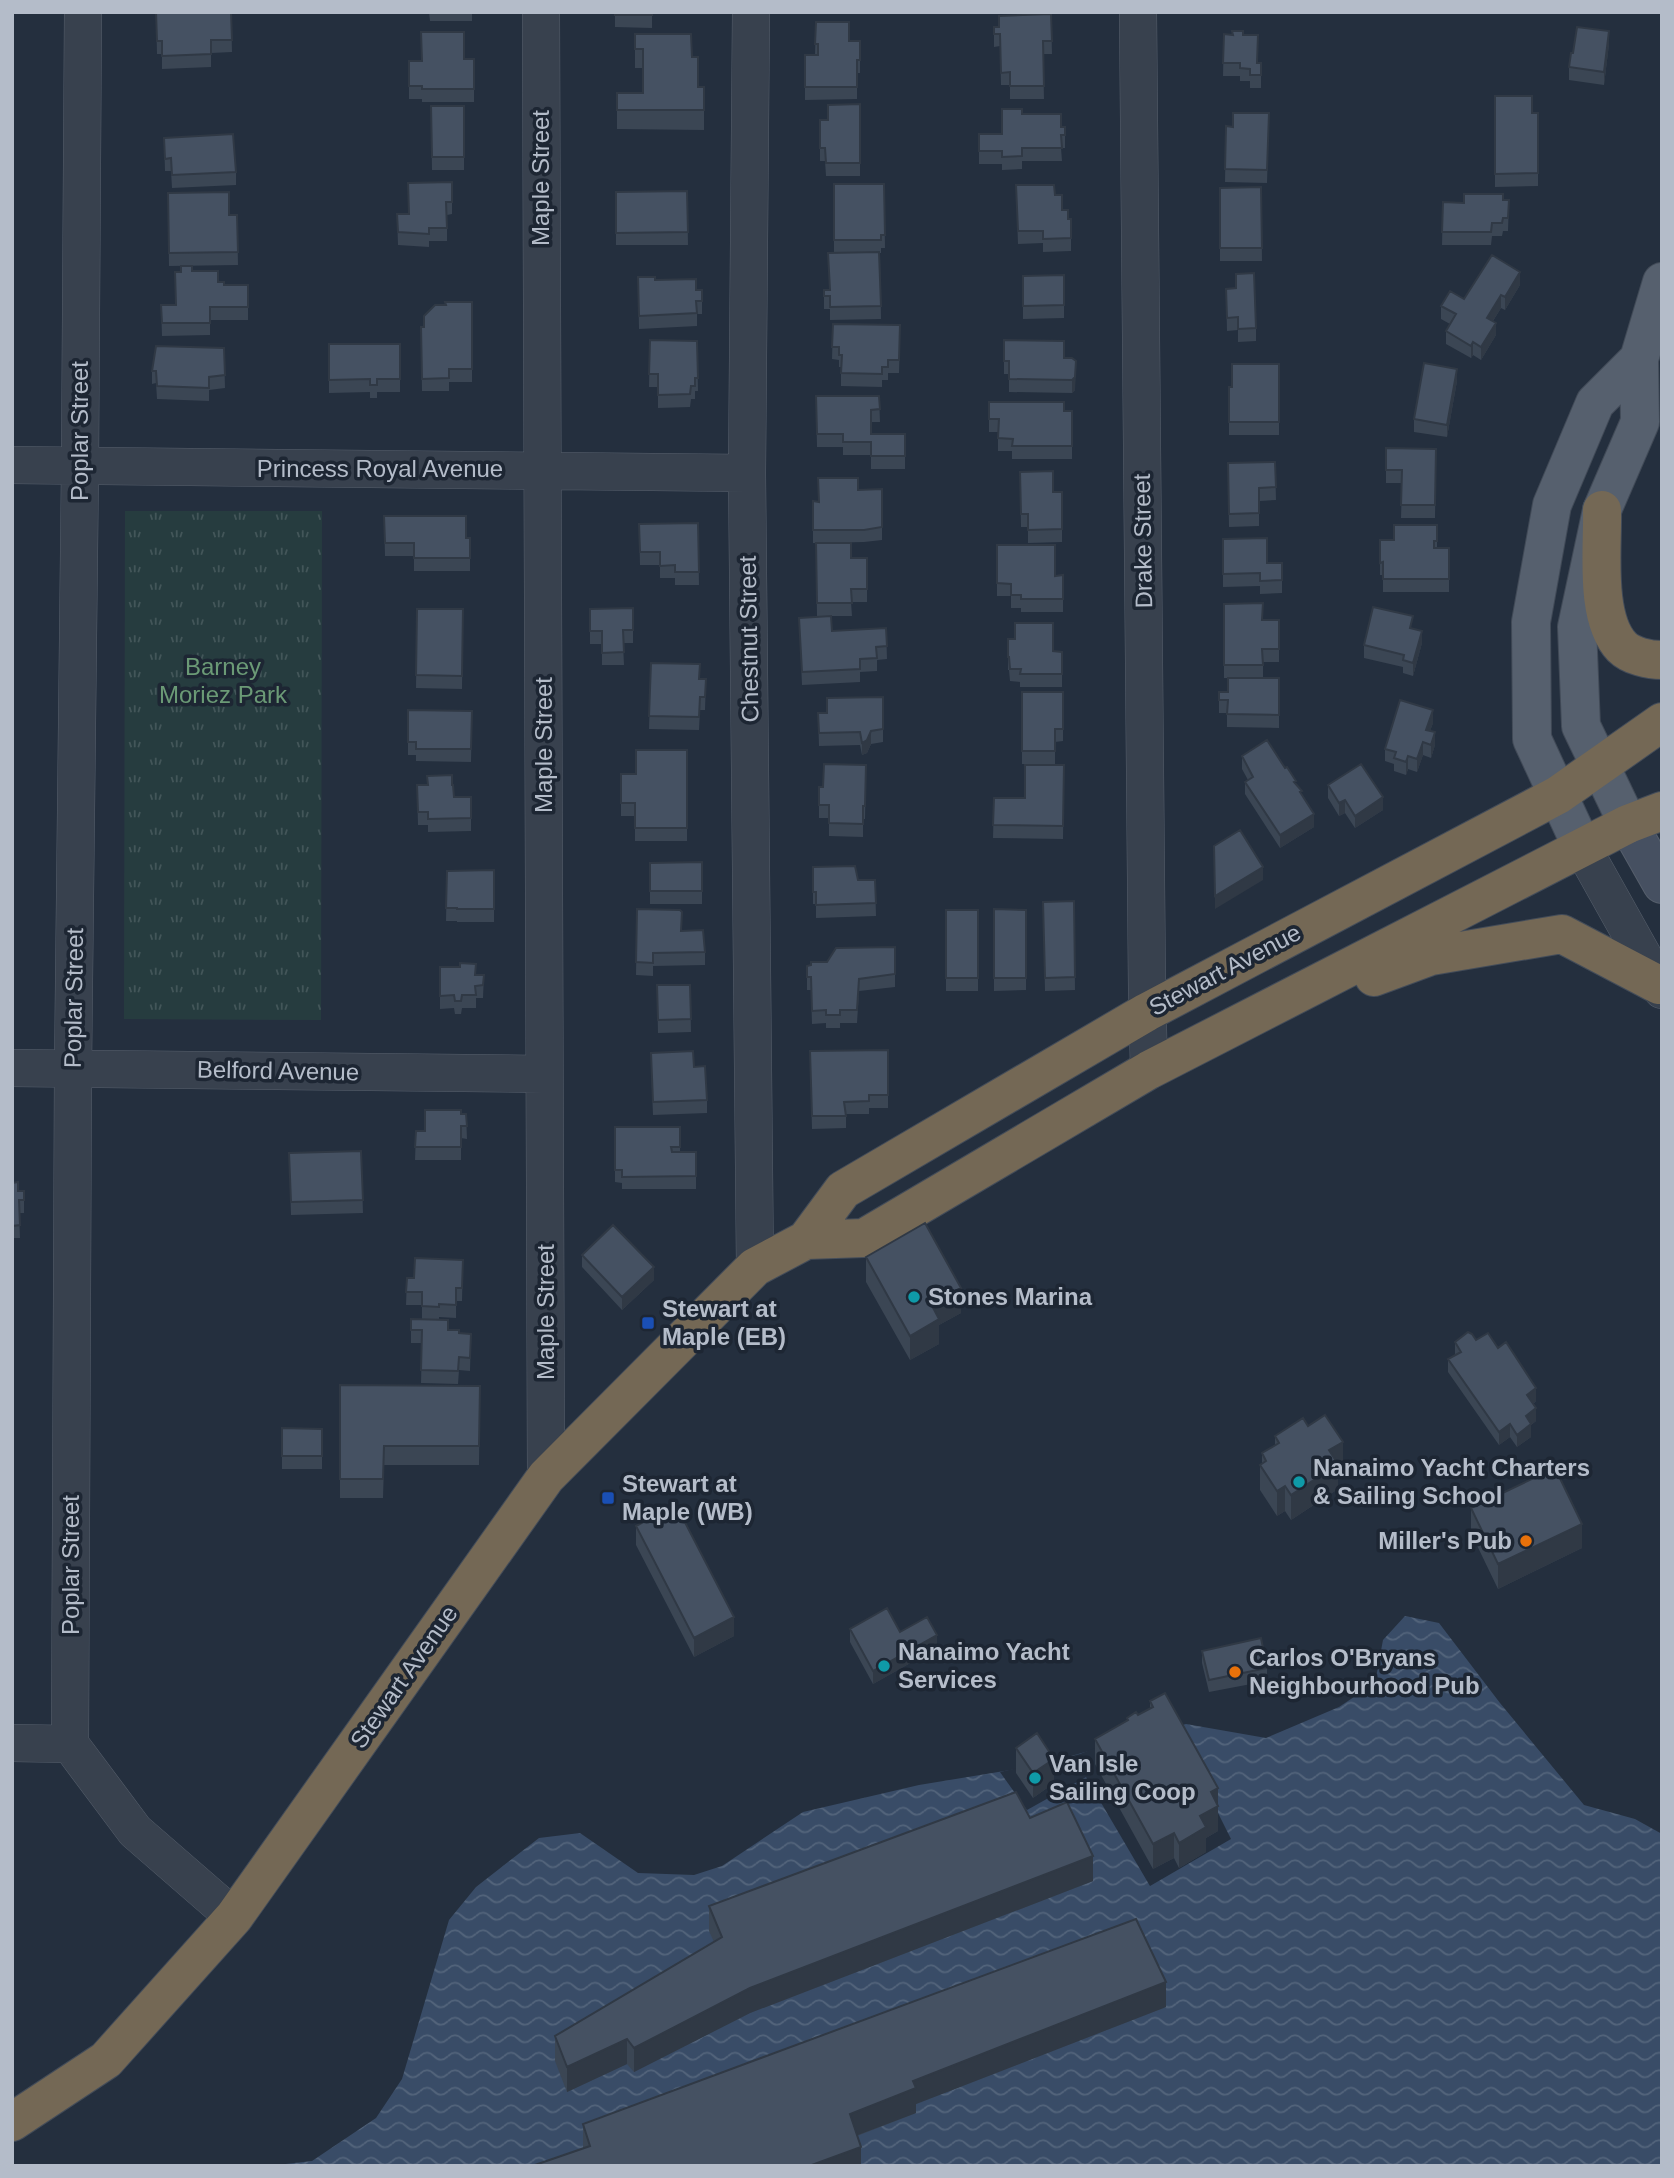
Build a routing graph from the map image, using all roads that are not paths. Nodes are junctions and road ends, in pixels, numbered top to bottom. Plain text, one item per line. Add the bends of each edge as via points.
1 (83, 12) edge
2 (541, 12) edge
3 (751, 12) edge
4 (1138, 12) edge
5 (1662, 282) edge
6 (1639, 359) junction
7 (12, 465) edge
8 (80, 466) junction
9 (543, 470) junction
10 (747, 473) junction
11 (1602, 510) junction
12 (1662, 660) edge
13 (1662, 722) edge
14 (1600, 766) junction
15 (1558, 795) junction
16 (1645, 817) edge
17 (1582, 847) junction
18 (1662, 884) edge
19 (1660, 987) edge
20 (1147, 1012) junction
21 (1230, 1028) junction
22 (12, 1068) edge
23 (73, 1069) junction
24 (1149, 1070) junction
25 (544, 1074) junction
26 (806, 1240) junction
27 (755, 1267) junction
28 (546, 1477) junction
29 (12, 1743) edge
30 (70, 1744) junction
31 (234, 1917) junction
32 (12, 2122) edge

1 - 8 street, Poplar Street
2 - 9 street, Maple Street
3 - 10 street, Chestnut Street
4 - 20 street, Drake Street
5 - 6 main road
6 - 11 main road via 1640,422
6 - 15 main road via 1595,403 1552,505 1531,622 1532,739
7 - 8 street, Princess Royal Avenue
8 - 9 street, Princess Royal Avenue
8 - 23 street, Poplar Street
9 - 10 street, Princess Royal Avenue
9 - 25 street, Maple Street
10 - 27 street, Chestnut Street
11 - 12 highway via 1608,626 1623,648
11 - 14 main road via 1577,627 1581,726
13 - 14 highway, Stewart Avenue
14 - 15 highway, Stewart Avenue
14 - 16 main road
15 - 17 main road
15 - 20 highway, Stewart Avenue
16 - 17 highway, Stewart Avenue
16 - 18 street
17 - 19 street
17 - 21 highway, Stewart Avenue
19 - 21 highway via 1562,934 1431,956
20 - 24 street, Drake Street
20 - 26 highway, Stewart Avenue via 843,1190
21 - 24 highway, Stewart Avenue
22 - 23 street, Belford Avenue
23 - 25 street, Belford Avenue
23 - 30 street, Poplar Street
24 - 26 highway, Stewart Avenue via 864,1238
25 - 28 street, Maple Street
26 - 27 highway, Stewart Avenue
27 - 28 highway, Stewart Avenue
28 - 31 highway, Stewart Avenue
29 - 30 street
30 - 31 street via 135,1831
31 - 32 highway, Stewart Avenue via 106,2060

